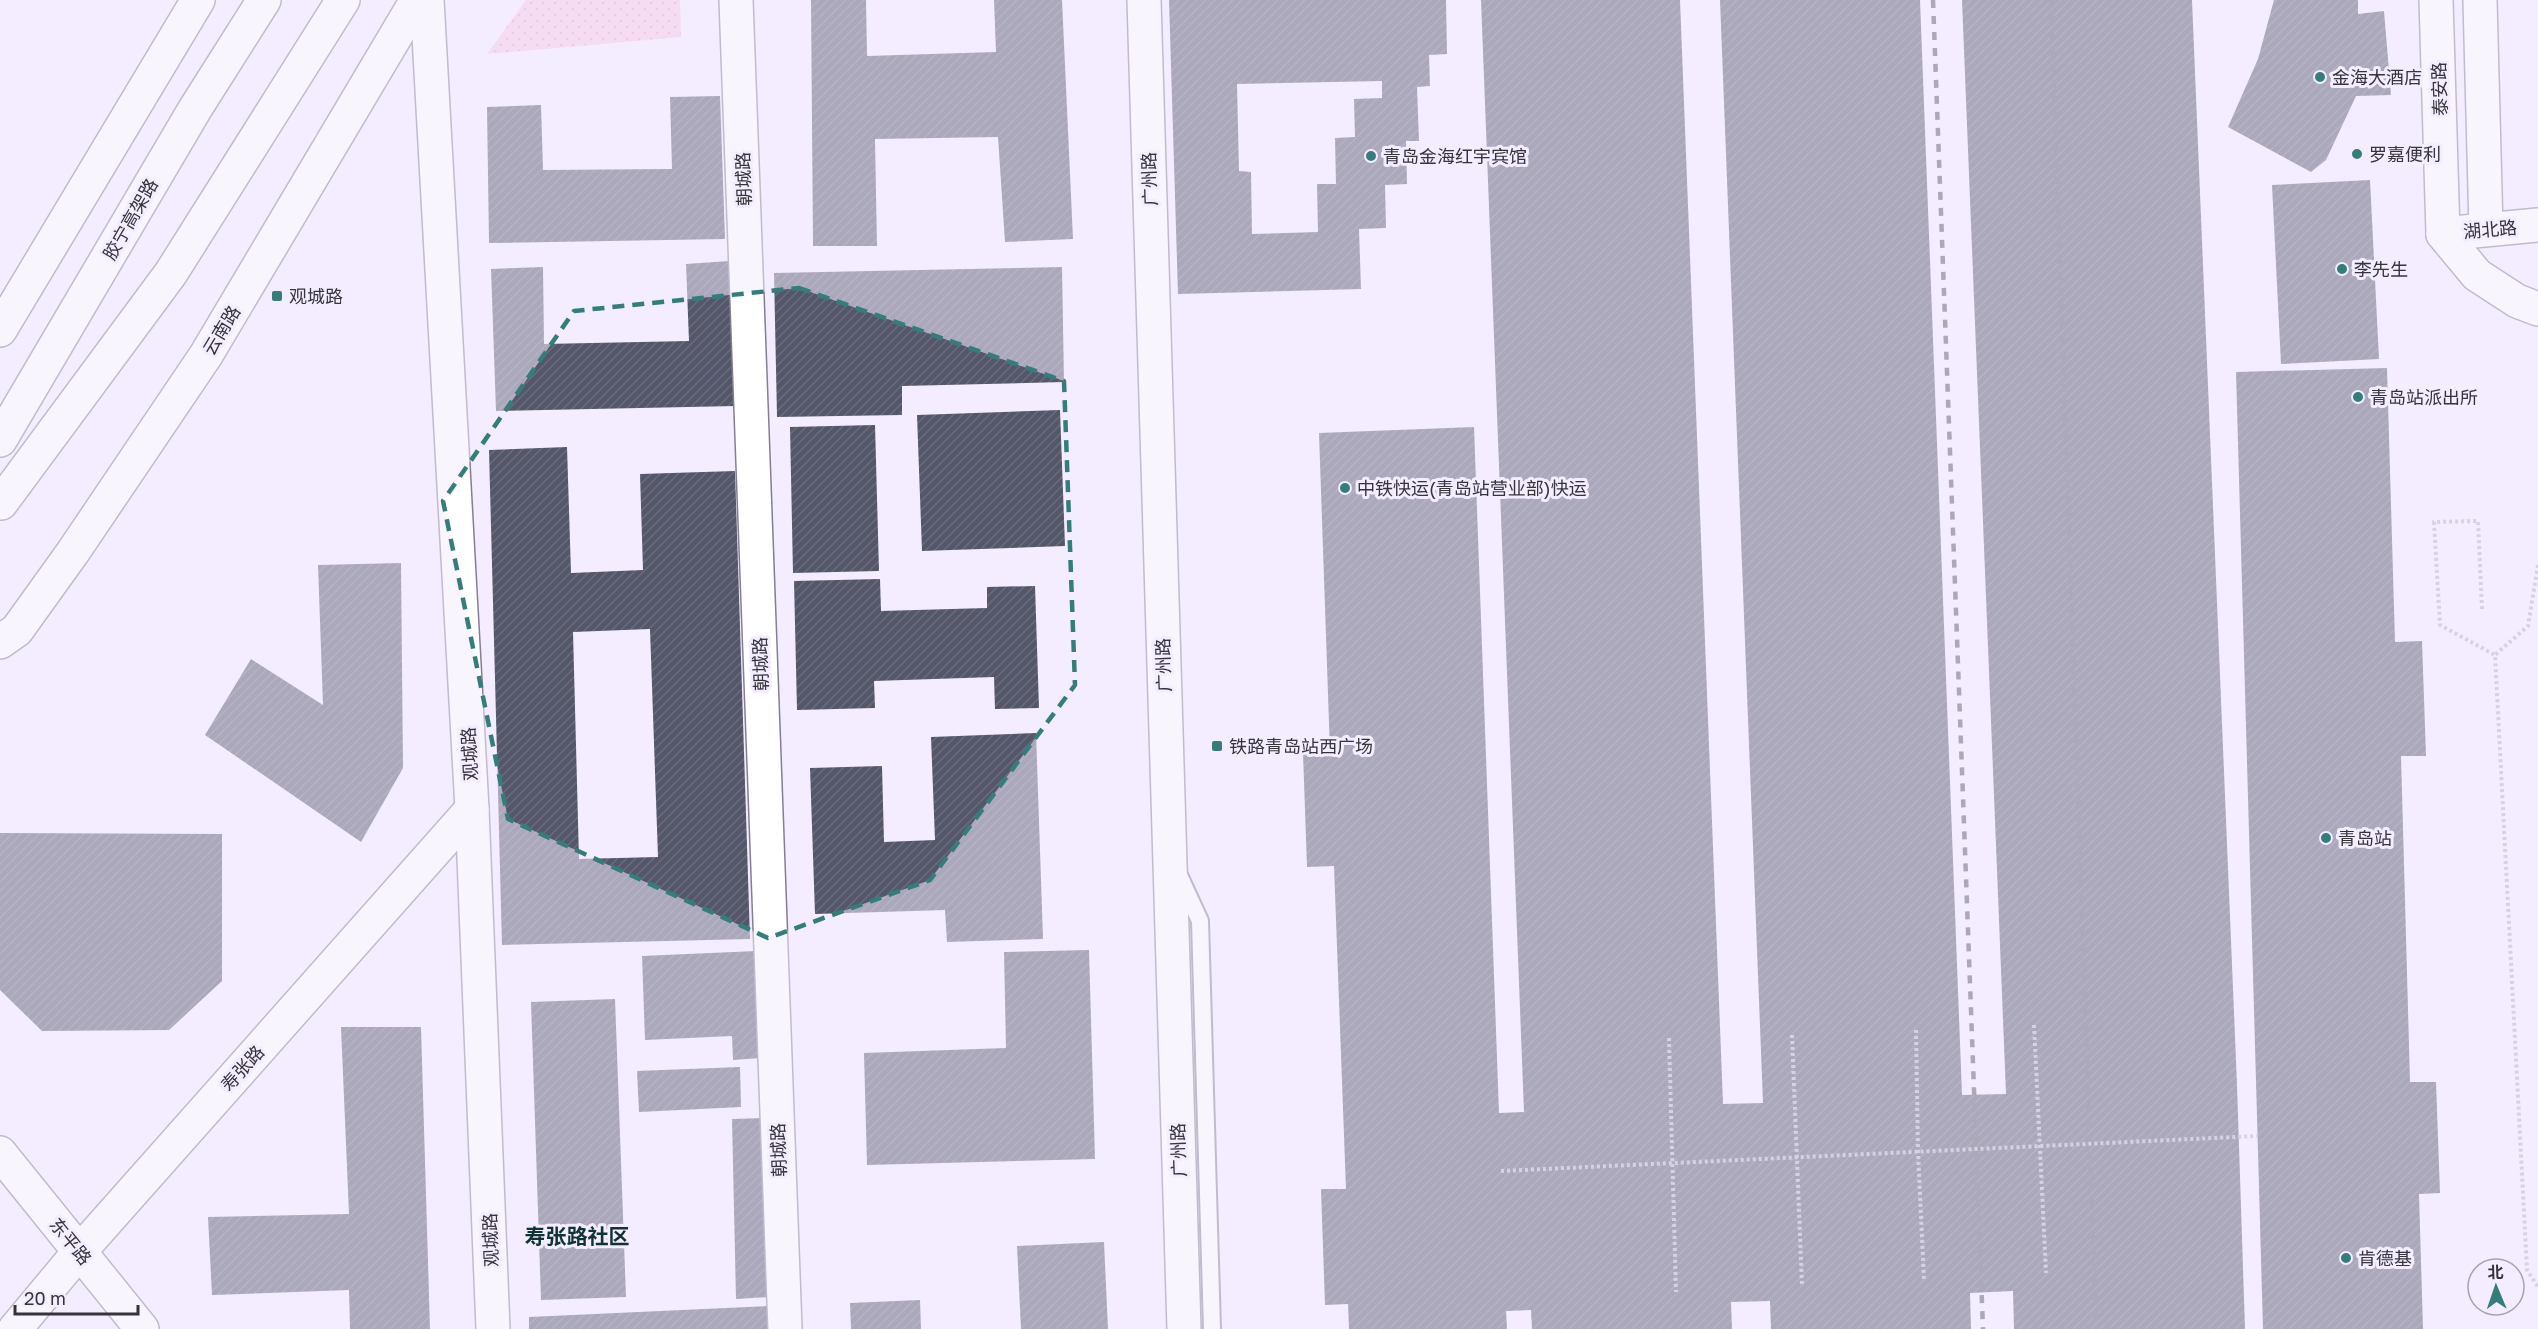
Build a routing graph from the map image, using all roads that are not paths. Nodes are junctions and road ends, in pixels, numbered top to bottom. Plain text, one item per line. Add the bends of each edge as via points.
1 (198, 0) edge
2 (264, 0) edge
3 (343, 0) edge
4 (417, 0) edge
5 (427, 0) edge
6 (736, 0) edge
7 (1144, 0) edge
8 (2436, 0) edge
9 (2480, 0) edge
10 (2538, 225) edge
11 (2486, 229) junction
12 (2443, 234) junction
13 (2538, 309) edge
14 (0, 330) edge
15 (0, 440) edge
16 (1, 503) edge
17 (0, 642) edge
18 (472, 809) junction
19 (1169, 853) junction
20 (0, 1153) edge
21 (80, 1251) junction
22 (15, 1329) edge
23 (142, 1329) edge
24 (493, 1329) edge
25 (785, 1329) edge
26 (1184, 1329) edge
27 (1212, 1329) edge

1 - 14 main road
2 - 15 main road, 胶宁高架路 via 195,109
3 - 16 main road via 171,273
4 - 17 main road, 云南路 via 206,356 17,630
5 - 18 main road, 观城路
6 - 25 main road, 朝城路
7 - 19 main road, 广州路
8 - 12 main road, 泰安路
9 - 11 main road
10 - 11 main road, 湖北路
11 - 12 main road, 湖北路
12 - 13 main road via 2477,276
18 - 21 main road, 寿张路
18 - 24 main road, 观城路
19 - 26 main road, 广州路
19 - 27 lane via 1200,921
20 - 21 main road, 东平路
21 - 22 main road, 寿张路
21 - 23 main road, 东平路

